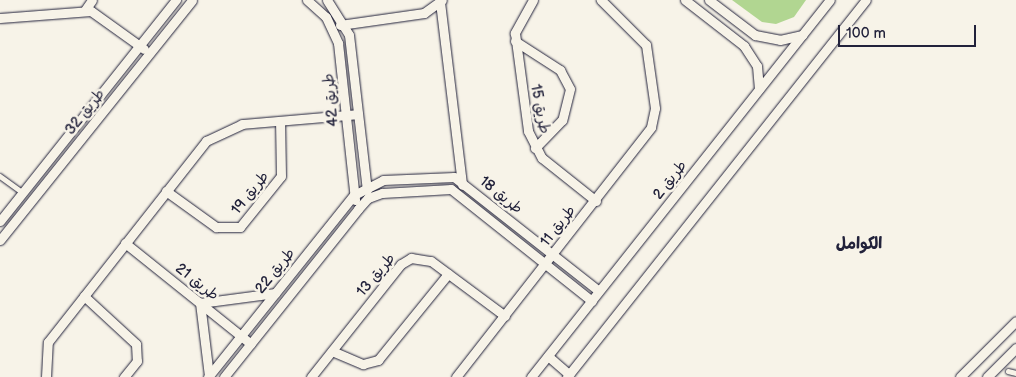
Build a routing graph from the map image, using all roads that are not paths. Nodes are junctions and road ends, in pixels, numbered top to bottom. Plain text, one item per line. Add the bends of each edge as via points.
1 (92, 0) edge
2 (176, 0) edge
3 (192, 0) edge
4 (307, 0) edge
5 (327, 0) edge
6 (533, 0) edge
7 (601, 0) edge
8 (685, 0) edge
9 (709, 0) edge
10 (830, 0) edge
11 (866, 0) edge
12 (441, 1) edge
13 (85, 10) junction
14 (0, 18) edge
15 (345, 24) junction
16 (332, 26) junction
17 (802, 35) junction
18 (515, 41) junction
19 (140, 46) junction
20 (149, 54) junction
21 (759, 89) junction
22 (358, 114) junction
23 (346, 115) junction
24 (280, 121) junction
25 (535, 148) junction
26 (0, 176) edge
27 (462, 181) junction
28 (367, 186) junction
29 (166, 190) junction
30 (22, 193) junction
31 (354, 195) junction
32 (368, 198) junction
33 (464, 198) junction
34 (596, 201) junction
35 (358, 209) junction
36 (0, 221) edge
37 (0, 240) edge
38 (125, 244) junction
39 (554, 254) junction
40 (546, 264) junction
41 (448, 274) junction
42 (599, 291) junction
43 (275, 293) junction
44 (84, 296) junction
45 (592, 301) junction
46 (200, 303) junction
47 (505, 316) junction
48 (1016, 321) edge
49 (242, 335) junction
50 (251, 344) junction
51 (1016, 348) edge
52 (332, 351) junction
53 (548, 356) junction
54 (1008, 371) dead end
55 (1016, 373) edge
56 (568, 375) edge
57 (209, 376) edge
58 (46, 377) edge
59 (124, 377) edge
60 (224, 377) edge
61 (311, 377) edge
62 (456, 377) edge
63 (531, 377) edge
64 (960, 377) edge
65 (987, 377) edge

1 - 13 street
2 - 19 street, طريق 32
3 - 20 street, طريق 32
4 - 16 street, طريق 42
5 - 15 street, طريق 42
6 - 18 street, طريق 15 via 520,18
7 - 34 street, طريق 11 via 646,45 652,81 651,127
8 - 21 street via 744,46 757,66
9 - 17 street via 755,35 780,40
10 - 17 street, طريق 2
11 - 56 street
12 - 15 street via 415,16
12 - 27 street
13 - 14 street
13 - 19 street via 102,17
15 - 16 street
15 - 22 street, طريق 42
16 - 23 street, طريق 42 via 340,52
17 - 21 street, طريق 2
18 - 25 street, طريق 15 via 526,122
18 - 25 street via 560,70 570,89 562,120
19 - 20 street
19 - 30 street, طريق 32
20 - 37 street, طريق 32
21 - 42 street, طريق 2
22 - 23 street
22 - 28 street, طريق 42
23 - 24 street
23 - 31 street, طريق 42
24 - 29 street via 242,124 216,133
24 - 29 street, طريق 19 via 281,176 240,227 216,227
25 - 34 street, طريق 15 via 551,167
26 - 30 lane
27 - 28 street, طريق 18 via 444,175
27 - 33 street
27 - 39 street, طريق 18
28 - 31 street, طريق 22
28 - 32 street, طريق 42
29 - 38 street
30 - 36 street, طريق 32
31 - 35 street, طريق 42
31 - 43 street, طريق 22
32 - 33 street, طريق 18 via 443,187
32 - 35 street, طريق 22
33 - 40 street, طريق 18
34 - 39 street, طريق 11
35 - 50 street, طريق 22
38 - 44 street
38 - 46 street, طريق 21
39 - 40 street, طريق 11
39 - 42 street, طريق 18
40 - 45 street, طريق 18
40 - 47 street, طريق 11
41 - 47 street, طريق 13
41 - 52 street via 378,360 362,364
41 - 52 street, طريق 13 via 422,257 405,260
42 - 45 street, طريق 2
43 - 46 street
43 - 49 street, طريق 22
44 - 58 street via 48,342
44 - 59 street via 136,344 136,361
45 - 53 street, طريق 2
46 - 49 street, طريق 21
46 - 57 street
47 - 62 street, طريق 11
48 - 64 street
49 - 50 street, طريق 21
49 - 57 street, طريق 22
50 - 60 street, طريق 22
51 - 65 street
52 - 61 street, طريق 13
53 - 56 street
53 - 63 street, طريق 2
54 - 55 lane

